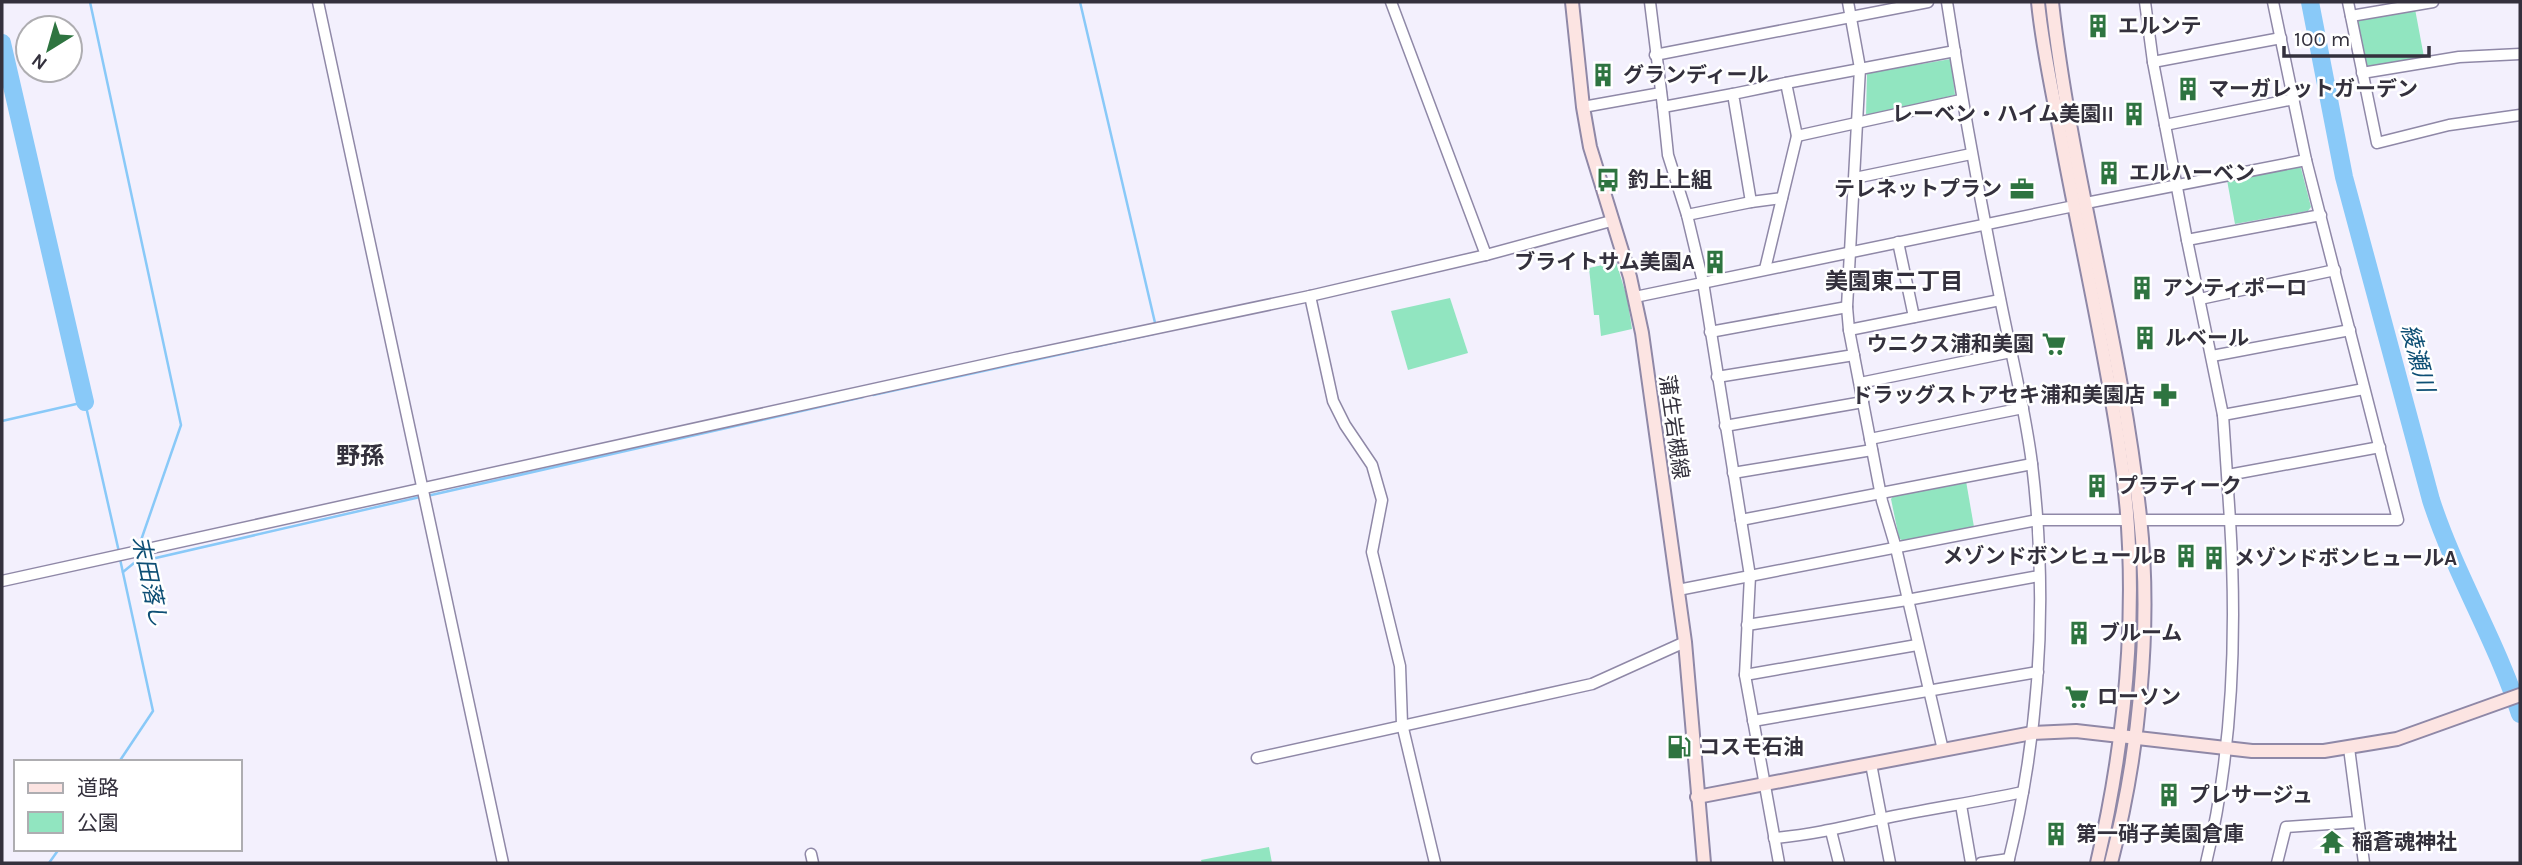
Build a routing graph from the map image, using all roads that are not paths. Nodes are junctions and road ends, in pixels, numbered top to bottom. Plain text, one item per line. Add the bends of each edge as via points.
1 (318, 2) edge
2 (1391, 2) edge
3 (1572, 2) edge
4 (1650, 2) edge
5 (1848, 2) edge
6 (1928, 2) edge
7 (1947, 2) edge
8 (2038, 2) edge
9 (2052, 2) edge
10 (2145, 2) edge
11 (2273, 2) edge
12 (2348, 2) edge
13 (2433, 2) edge
14 (1851, 16) junction
15 (2351, 16) junction
16 (2281, 38) junction
17 (1955, 51) junction
18 (2520, 54) edge
19 (1655, 55) junction
20 (2153, 62) junction
21 (1860, 68) junction
22 (2362, 74) junction
23 (1786, 83) junction
24 (1661, 93) junction
25 (1733, 94) junction
26 (2294, 99) junction
27 (1961, 100) junction
28 (1583, 107) junction
29 (1663, 107) junction
30 (2520, 115) edge
31 (1859, 124) junction
32 (2165, 125) junction
33 (1797, 135) junction
34 (1971, 154) junction
35 (2306, 160) junction
36 (1855, 178) junction
37 (2176, 186) junction
38 (1782, 198) junction
39 (1751, 202) junction
40 (2080, 204) junction
41 (1687, 215) junction
42 (2321, 215) junction
43 (1611, 221) junction
44 (1985, 224) junction
45 (2187, 240) junction
46 (1899, 242) junction
47 (1850, 251) junction
48 (1486, 255) junction
49 (1765, 269) junction
50 (2335, 270) junction
51 (1703, 282) junction
52 (1310, 296) junction
53 (1635, 297) junction
54 (2200, 299) junction
55 (2000, 300) junction
56 (1847, 307) junction
57 (1914, 317) junction
58 (1849, 330) junction
59 (2350, 330) junction
60 (1710, 332) junction
61 (2011, 352) junction
62 (1854, 355) junction
63 (2212, 355) junction
64 (1717, 377) junction
65 (1860, 383) junction
66 (2364, 389) junction
67 (1863, 402) junction
68 (2023, 408) junction
69 (2223, 415) junction
70 (1725, 426) junction
71 (1871, 444) junction
72 (2380, 447) junction
73 (2032, 464) junction
74 (1733, 473) junction
75 (2228, 475) junction
76 (422, 488) junction
77 (1880, 492) junction
78 (1741, 520) junction
79 (2037, 520) junction
80 (2127, 520) junction
81 (2141, 520) junction
82 (2230, 520) junction
83 (1896, 548) junction
84 (1750, 576) junction
85 (2039, 576) junction
86 (2, 581) edge
87 (1678, 590) junction
88 (1907, 600) junction
89 (1747, 625) junction
90 (1685, 642) junction
91 (1917, 645) junction
92 (2038, 672) junction
93 (1745, 675) junction
94 (1928, 691) junction
95 (2520, 695) edge
96 (1753, 721) junction
97 (1402, 724) junction
98 (2032, 733) junction
99 (2120, 735) junction
100 (2135, 737) junction
101 (2225, 748) junction
102 (2349, 748) junction
103 (1942, 750) junction
104 (1257, 758) dead end
105 (1871, 764) junction
106 (1764, 785) junction
107 (2023, 792) junction
108 (1697, 797) junction
109 (1961, 806) junction
110 (1881, 819) junction
111 (2358, 822) junction
112 (1831, 831) junction
113 (1774, 838) junction
114 (2008, 861) edge
115 (503, 863) edge
116 (1435, 863) edge
117 (1704, 863) edge
118 (1779, 863) edge
119 (1839, 863) edge
120 (1890, 863) edge
121 (1971, 863) edge
122 (1981, 863) edge
123 (2096, 863) edge
124 (2111, 863) edge
125 (2206, 863) edge
126 (2277, 863) edge
127 (2364, 863) edge

1 - 76 street
2 - 48 street
3 - 28 street, 蒲生岩槻線
4 - 19 street
5 - 14 street
6 - 14 street
7 - 17 street
8 - 40 street
9 - 40 street
10 - 20 street
11 - 16 street
12 - 15 street
13 - 15 street
14 - 19 street
14 - 21 street
15 - 22 street
16 - 20 street
16 - 26 street
17 - 21 street
17 - 27 street
18 - 22 street via 2459,57
19 - 24 street
20 - 32 street
21 - 23 street
21 - 31 street
22 - 30 street via 2376,143 2449,125
23 - 25 street
23 - 33 street
24 - 28 street
24 - 29 street
25 - 29 street
25 - 39 street
26 - 32 street
26 - 35 street
27 - 31 street
27 - 34 street
28 - 43 street, 蒲生岩槻線
29 - 41 street via 1668,155
31 - 33 street
31 - 36 street
32 - 37 street
33 - 38 street
34 - 36 street
34 - 44 street
35 - 37 street
35 - 42 street
36 - 47 street
37 - 40 street
37 - 45 street
38 - 39 street
38 - 49 street
39 - 41 street
40 - 44 street
40 - 80 street via 2119,440
40 - 81 street via 2129,428
41 - 51 street
42 - 45 street
42 - 50 street
43 - 48 street
43 - 53 street, 蒲生岩槻線
44 - 46 street
44 - 55 street
45 - 54 street
46 - 47 street
46 - 57 street
47 - 49 street
47 - 56 street
48 - 52 street
49 - 51 street
50 - 54 street
50 - 59 street
51 - 53 street
51 - 60 street
52 - 76 street
52 - 97 street via 1333,401 1372,465 1382,500 1372,552 1401,666
53 - 87 street, 蒲生岩槻線
54 - 63 street
55 - 57 street
55 - 61 street
56 - 58 street
56 - 60 street
57 - 58 street
58 - 62 street
59 - 63 street
59 - 66 street
60 - 64 street
61 - 65 street
61 - 68 street
62 - 64 street
62 - 65 street
63 - 69 street
64 - 70 street
65 - 67 street
66 - 69 street
66 - 72 street
67 - 70 street
67 - 71 street
68 - 71 street
68 - 73 street
69 - 75 street
70 - 74 street
71 - 74 street
71 - 77 street
72 - 75 street
72 - 82 street via 2398,520
73 - 77 street
73 - 79 street
74 - 78 street
75 - 82 street
76 - 86 street
76 - 115 street
77 - 78 street
77 - 83 street
78 - 84 street
79 - 80 street
79 - 83 street
79 - 85 street
80 - 99 street via 2129,629
81 - 82 street
81 - 100 street via 2143,630
82 - 101 street via 2234,623
83 - 84 street
83 - 88 street
84 - 87 street
84 - 89 street
85 - 88 street
85 - 92 street
87 - 90 street, 蒲生岩槻線
88 - 89 street
88 - 91 street
89 - 93 street
90 - 97 street via 1592,684
90 - 108 street, 蒲生岩槻線
91 - 93 street
91 - 94 street
92 - 94 street
92 - 98 street
93 - 96 street
94 - 96 street
94 - 103 street
95 - 102 street via 2397,739
96 - 106 street
97 - 104 street
97 - 116 street
98 - 99 street
98 - 103 street
98 - 107 street
99 - 100 street
99 - 123 street
100 - 101 street
100 - 124 street
101 - 102 street via 2278,752
101 - 125 street
102 - 111 street
103 - 105 street
105 - 106 street
105 - 110 street
106 - 108 street
106 - 113 street
107 - 109 street
107 - 114 street
108 - 117 street, 蒲生岩槻線
109 - 110 street
109 - 121 street
110 - 112 street
110 - 120 street
111 - 126 street via 2286,827
111 - 127 street
112 - 113 street
112 - 119 street
113 - 118 street
114 - 122 street

